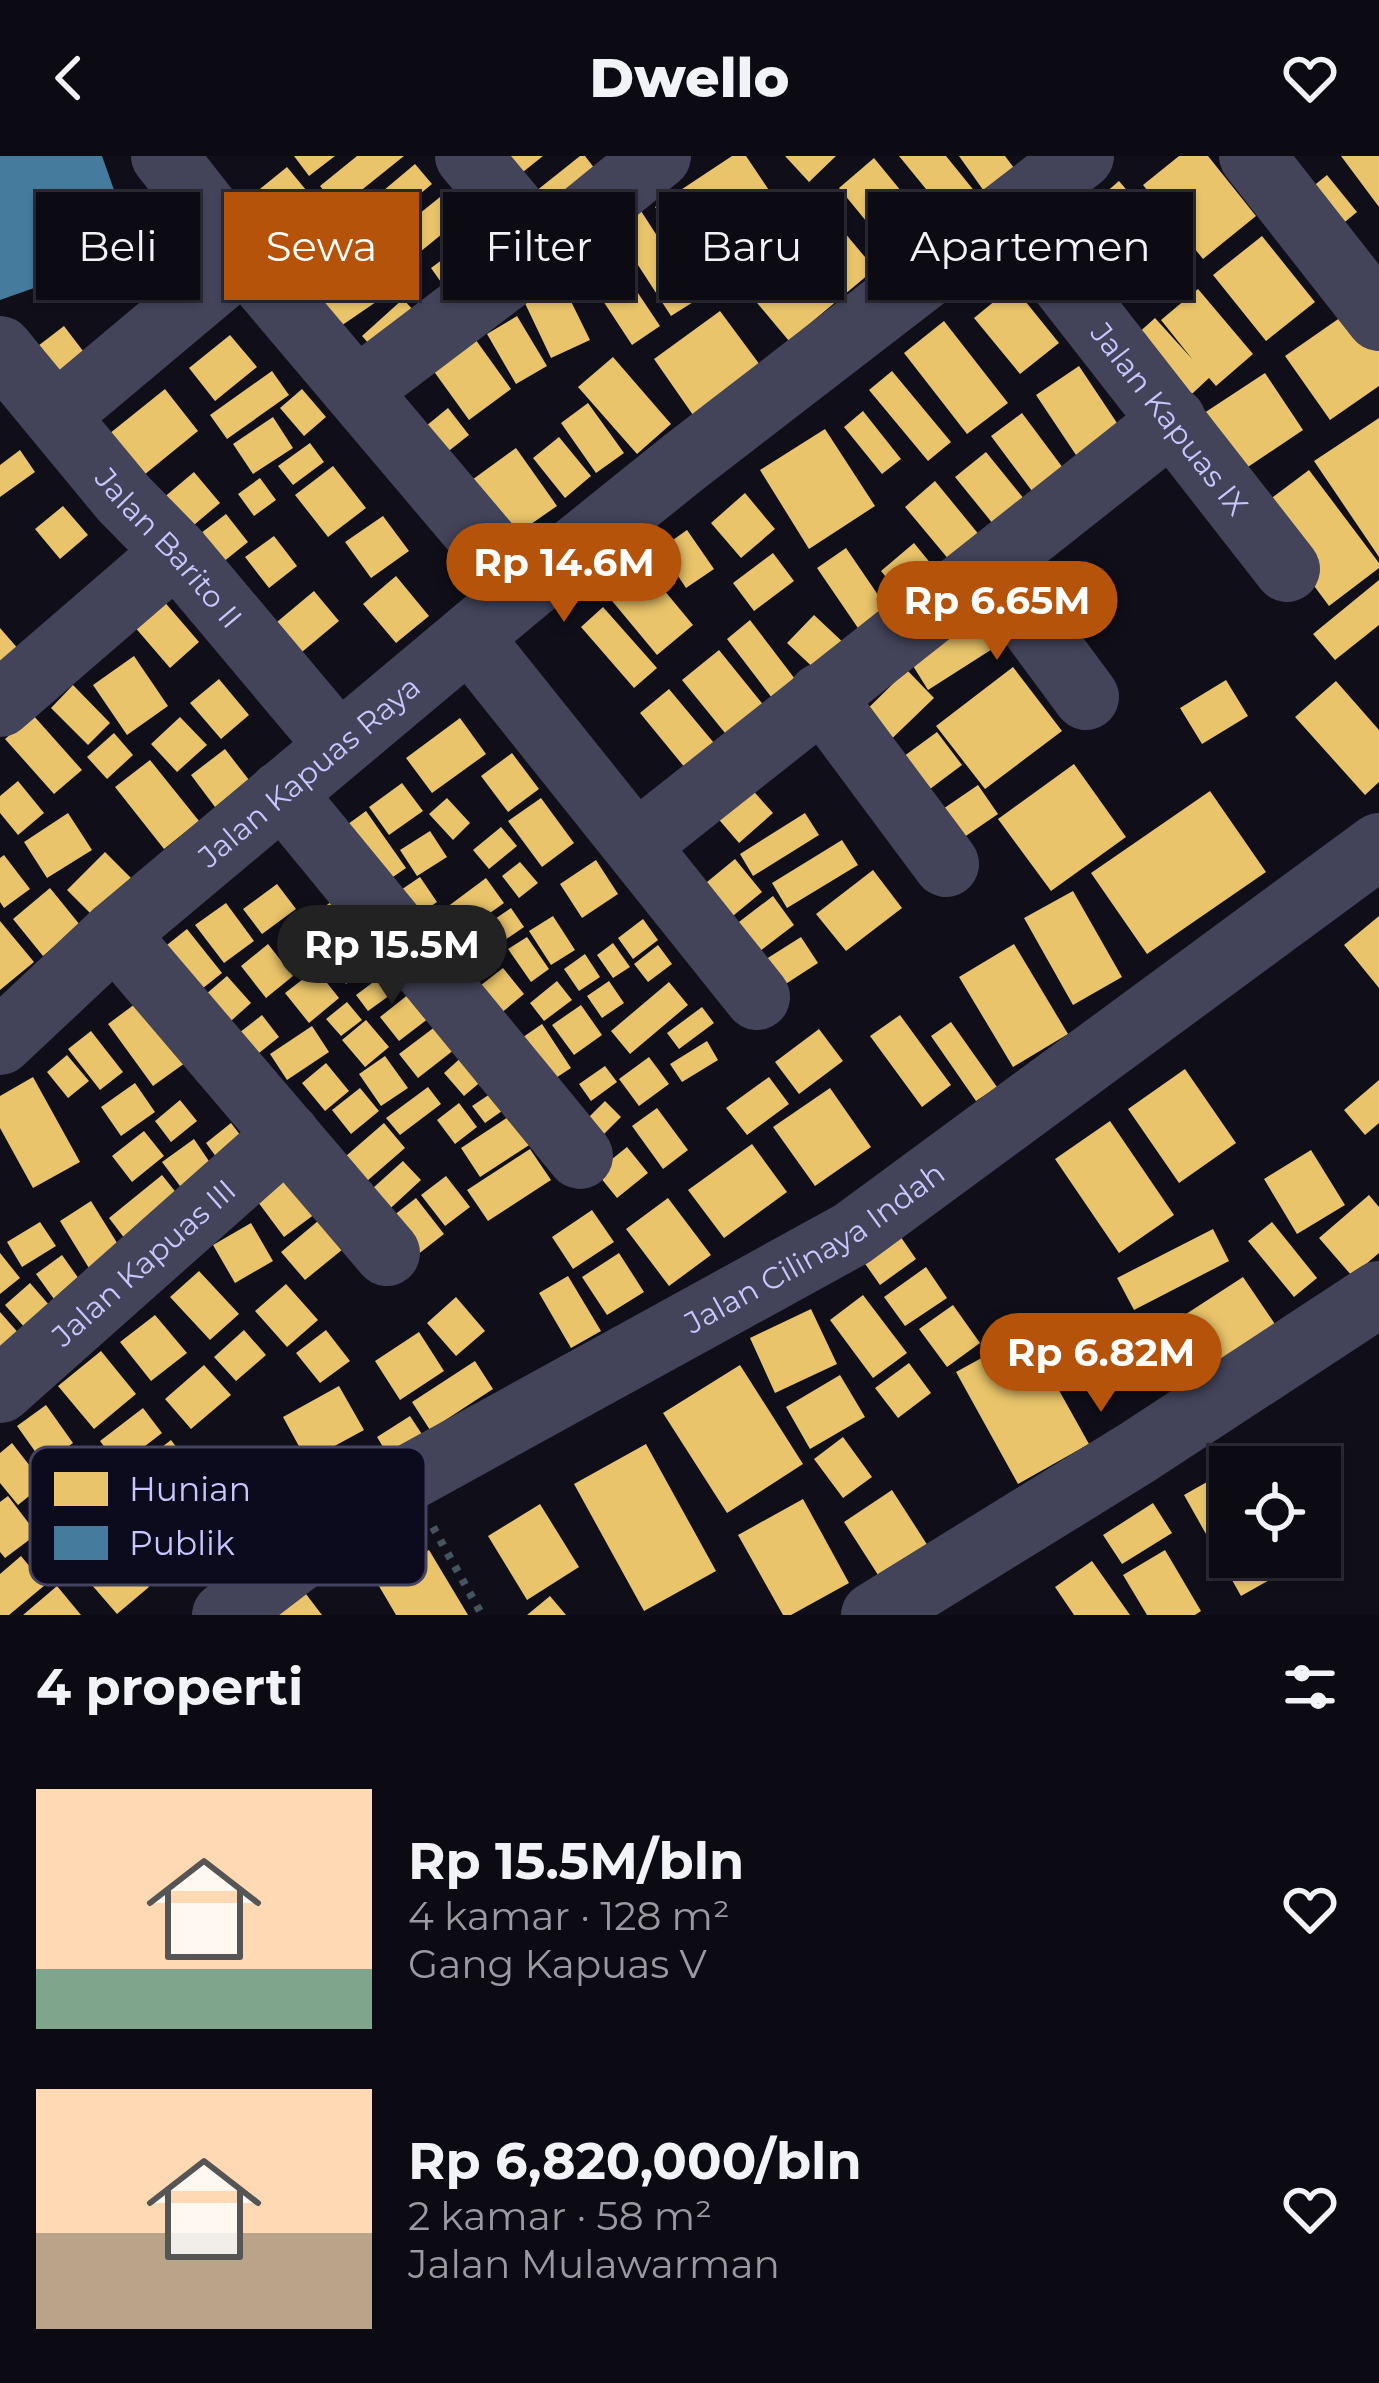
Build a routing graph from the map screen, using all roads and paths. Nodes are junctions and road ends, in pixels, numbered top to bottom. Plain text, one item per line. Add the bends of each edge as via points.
1 (164, 156) edge
2 (468, 156) edge
3 (658, 156) edge
4 (1081, 156) edge
5 (1252, 156) edge
6 (498, 192) edge
7 (614, 192) edge
8 (1036, 192) edge
9 (224, 232) edge
10 (224, 275) edge
11 (1370, 290) edge
12 (281, 300) edge
13 (476, 300) edge
14 (895, 300) edge
15 (1078, 300) edge
16 (0, 349) edge
17 (358, 389) junction
18 (57, 415) junction
19 (1173, 420) junction
20 (176, 552) junction
21 (990, 567) junction
22 (1287, 569) dead end
23 (525, 590) junction
24 (470, 637) junction
25 (820, 696) junction
26 (1086, 698) dead end
27 (0, 704) edge
28 (339, 746) junction
29 (282, 794) junction
30 (636, 844) junction
31 (1379, 846) edge
32 (946, 863) dead end
33 (115, 934) junction
34 (757, 998) dead end
35 (0, 1042) edge
36 (287, 1135) junction
37 (580, 1156) dead end
38 (386, 1253) dead end
39 (1379, 1294) edge
40 (0, 1390) edge
41 (426, 1469) edge
42 (426, 1516) edge
43 (265, 1585) edge
44 (225, 1615) edge
45 (482, 1615) edge
46 (874, 1615) edge

1 - 9 street
2 - 6 street
3 - 7 street
4 - 8 street, Jalan Kapuas Raya
5 - 11 street
10 - 18 street
12 - 17 street
13 - 17 street
14 - 23 street, Jalan Kapuas Raya
15 - 19 street, Jalan Kapuas IX
16 - 18 street, Jalan Barito II
17 - 23 street
18 - 20 street, Jalan Barito II
19 - 21 street
19 - 22 street, Jalan Kapuas IX
20 - 27 street
20 - 28 street, Jalan Barito II
21 - 25 street
21 - 26 street
23 - 24 street, Jalan Kapuas Raya
24 - 28 street, Jalan Kapuas Raya
24 - 30 street
25 - 30 street
25 - 32 street
28 - 29 street, Jalan Kapuas Raya
29 - 33 street, Jalan Kapuas Raya
29 - 37 street
30 - 34 street
31 - 41 street, Jalan Cilinaya Indah via 852,1234
33 - 35 street, Jalan Kapuas Raya
33 - 36 street
36 - 38 street
36 - 40 street, Jalan Kapuas III
39 - 46 street
42 - 45 path
43 - 44 street, Jalan Cilinaya Indah

